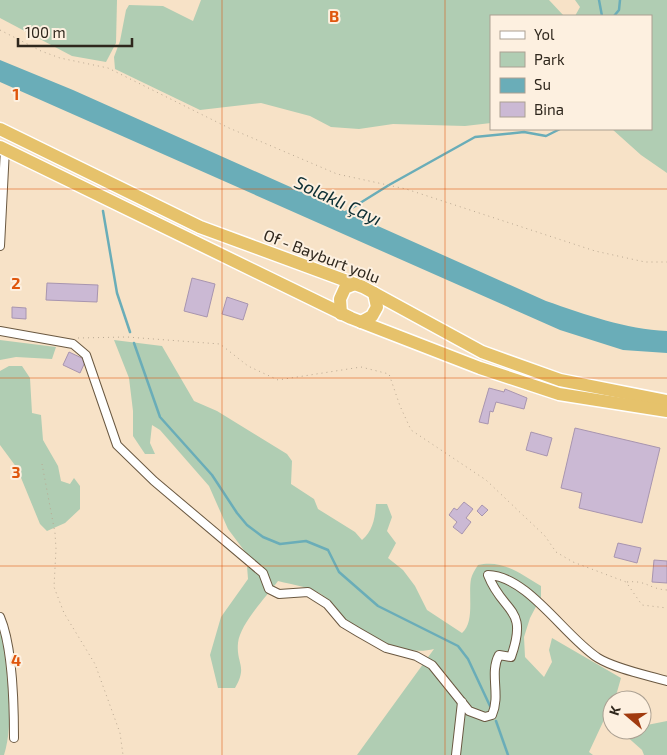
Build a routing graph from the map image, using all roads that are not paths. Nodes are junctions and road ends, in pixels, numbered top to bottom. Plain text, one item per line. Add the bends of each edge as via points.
1 (0, 128) edge
2 (2, 148) edge
3 (0, 246) edge
4 (355, 284) junction
5 (374, 293) junction
6 (341, 314) junction
7 (361, 322) junction
8 (0, 332) edge
9 (667, 401) edge
10 (667, 411) edge
11 (0, 617) edge
12 (667, 681) edge
13 (462, 702) junction
14 (14, 738) dead end
15 (456, 755) edge

1 - 4 highway, Of - Bayburt yolu via 200,227
2 - 3 street
2 - 6 highway
4 - 5 highway, Of - Bayburt yolu
4 - 6 highway via 345,288 340,299
5 - 7 highway via 376,307 372,316
5 - 9 highway, Of - Bayburt yolu via 482,352 560,380
6 - 7 highway
7 - 10 highway via 480,368 559,394
8 - 13 street via 72,344 86,355 117,445 182,506 263,573 269,589 279,594 308,592 327,604 343,623 365,636 386,648 416,656 432,665
11 - 14 street via 6,631
12 - 13 street via 601,660 511,581 488,576 513,610 518,623 518,638 511,657 499,655 495,662 496,707 492,715 478,715 469,711
13 - 15 street

